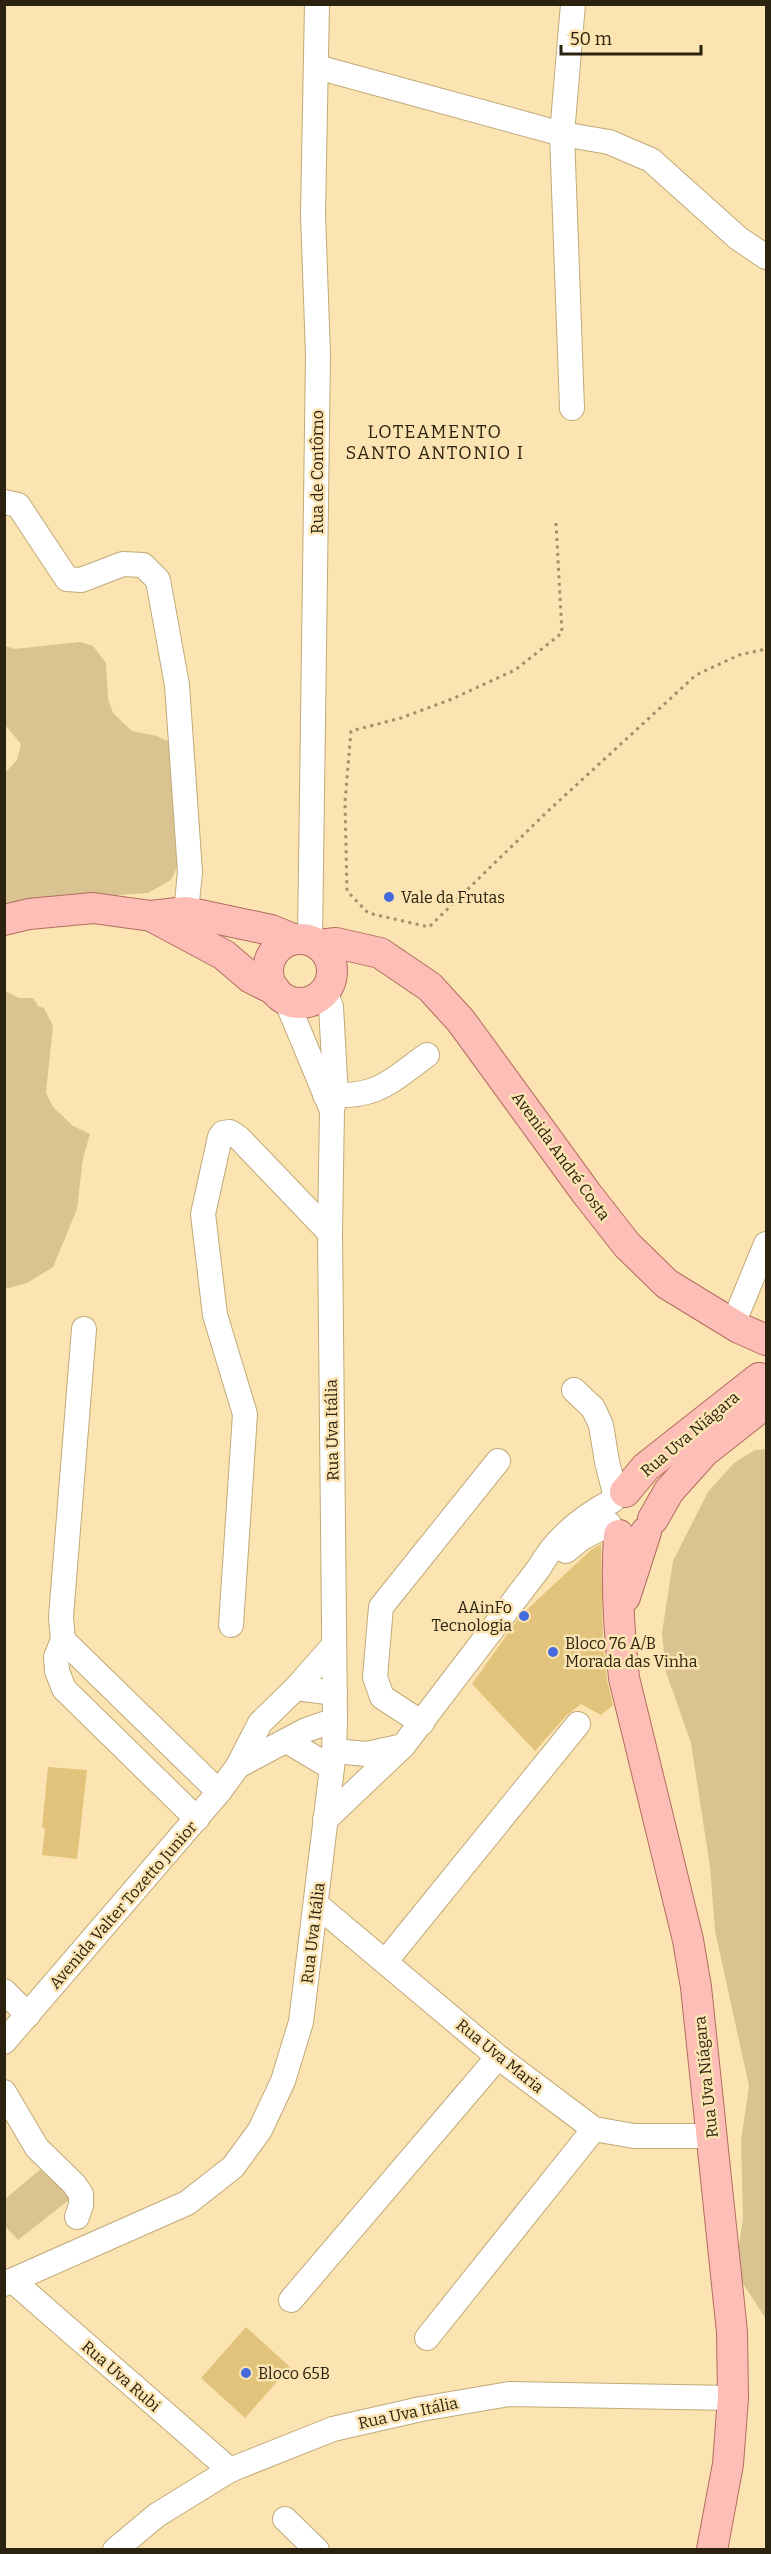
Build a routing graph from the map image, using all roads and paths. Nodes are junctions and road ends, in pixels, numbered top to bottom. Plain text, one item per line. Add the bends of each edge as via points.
1 (317, 4) edge
2 (573, 4) edge
3 (317, 67) junction
4 (562, 134) junction
5 (766, 257) edge
6 (572, 408) dead end
7 (4, 502) edge
8 (556, 523) dead end
9 (766, 649) edge
10 (186, 912) junction
11 (151, 916) junction
12 (4, 920) edge
13 (307, 941) junction
14 (400, 966) junction
15 (327, 985) junction
16 (280, 995) junction
17 (427, 1055) dead end
18 (331, 1100) junction
19 (330, 1233) junction
20 (766, 1244) edge
21 (736, 1326) junction
22 (84, 1329) dead end
23 (764, 1370) edge
24 (574, 1390) dead end
25 (498, 1461) dead end
26 (626, 1514) junction
27 (231, 1625) dead end
28 (63, 1640) junction
29 (334, 1645) junction
30 (296, 1688) junction
31 (335, 1693) junction
32 (335, 1720) junction
33 (422, 1723) junction
34 (578, 1724) dead end
35 (287, 1741) junction
36 (403, 1746) junction
37 (333, 1759) junction
38 (238, 1766) junction
39 (219, 1792) junction
40 (197, 1819) junction
41 (325, 1820) junction
42 (316, 1904) junction
43 (385, 1962) junction
44 (4, 1991) edge
45 (28, 2015) junction
46 (6, 2036) edge
47 (498, 2057) junction
48 (4, 2092) edge
49 (594, 2129) junction
50 (713, 2136) junction
51 (77, 2217) dead end
52 (9, 2283) edge
53 (291, 2300) dead end
54 (427, 2338) dead end
55 (733, 2398) junction
56 (230, 2470) junction
57 (285, 2518) dead end
58 (115, 2550) edge
59 (317, 2550) edge
60 (712, 2550) edge

1 - 3 street, Rua de Contôrno
2 - 4 street
3 - 4 street
3 - 13 street, Rua de Contôrno via 314,214 318,379
4 - 5 street via 609,142 651,160 738,238
4 - 6 street
7 - 10 street via 18,504 67,579 81,580 123,564 143,565 158,580 177,685 190,872
8 - 9 path via 562,633 515,670 401,718 351,731 345,802 347,891 368,914 429,927 696,675 739,655
10 - 11 main road, Avenida André Costa
10 - 13 main road, Avenida André Costa
11 - 12 main road, Avenida André Costa via 93,908
11 - 16 main road, Avenida André Costa via 224,954
13 - 14 main road, Avenida André Costa via 336,943 380,954
13 - 15 main road via 327,955 331,968
13 - 16 main road via 279,946 270,959 268,975
14 - 15 main road, Avenida André Costa via 370,962
14 - 21 main road, Avenida André Costa via 430,987 461,1021 627,1245 667,1284
15 - 16 main road via 307,1002
15 - 18 street, Rua Uva Itália via 331,1007
16 - 18 street, Rua Uva Itália
17 - 18 street via 384,1087
18 - 19 street, Rua Uva Itália
19 - 27 street via 239,1138 230,1132 223,1133 203,1214 215,1315 245,1414
19 - 29 street, Rua Uva Itália
20 - 21 street
21 - 23 main road, Avenida André Costa
22 - 28 street via 61,1617
23 - 26 main road, Rua Uva Niágara via 704,1452 669,1491
23 - 26 main road, Rua Uva Niágara via 646,1467
24 - 26 street via 593,1408 601,1425 607,1462
25 - 33 street via 381,1607 375,1677 382,1697
26 - 33 street via 586,1515 548,1551
26 - 50 main road, Rua Uva Niágara via 620,1611 624,1678 690,1949
28 - 39 street
28 - 40 street via 56,1657 64,1689
29 - 30 street, Avenida Valter Tozetto Junior
29 - 31 street, Rua Uva Itália
30 - 31 street
30 - 38 street, Avenida Valter Tozetto Junior via 260,1723
31 - 32 street, Rua Uva Itália
32 - 35 street, Avenida Valter Tozetto Junior
32 - 37 street, Rua Uva Itália
33 - 36 street
34 - 43 street
35 - 37 street
35 - 38 street, Avenida Valter Tozetto Junior
36 - 37 street
36 - 41 street
37 - 41 street, Rua Uva Itália
38 - 39 street, Avenida Valter Tozetto Junior
39 - 40 street, Avenida Valter Tozetto Junior
40 - 45 street, Avenida Valter Tozetto Junior
41 - 42 street, Rua Uva Itália
42 - 43 street, Rua Uva Maria
42 - 52 street, Rua Uva Itália via 301,2022 283,2081 260,2130 233,2167 187,2203
43 - 47 street, Rua Uva Maria
44 - 45 street
45 - 46 street, Avenida Valter Tozetto Junior
47 - 49 street, Rua Uva Maria
47 - 53 street
48 - 51 street via 37,2148 81,2194
49 - 50 street, Rua Uva Maria via 634,2136
49 - 54 street
50 - 55 main road, Rua Uva Niágara via 732,2332
52 - 56 street, Rua Uva Rubi
55 - 56 street, Rua Uva Itália via 509,2394 333,2429
55 - 60 main road, Rua Uva Niágara via 728,2464
56 - 58 street, Rua Uva Itália via 157,2515
57 - 59 street

